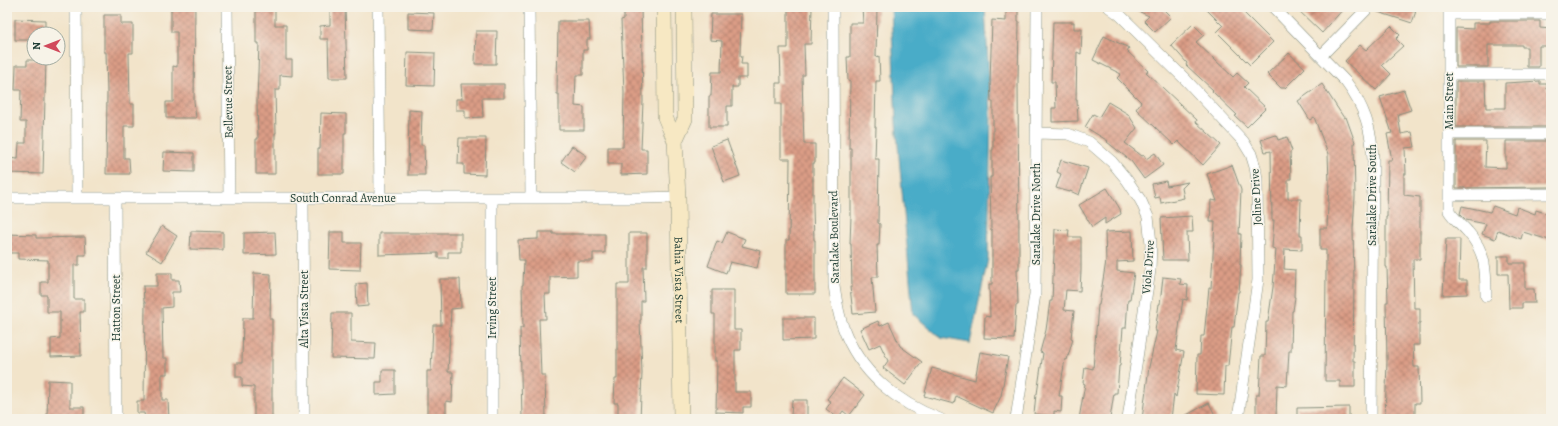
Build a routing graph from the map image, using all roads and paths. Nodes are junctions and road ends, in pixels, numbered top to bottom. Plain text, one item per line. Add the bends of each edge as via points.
1 (76, 7) edge
2 (227, 7) edge
3 (378, 7) edge
4 (529, 7) edge
5 (664, 7) edge
6 (684, 7) edge
7 (832, 7) edge
8 (1037, 7) edge
9 (1109, 7) edge
10 (1272, 7) edge
11 (1369, 7) edge
12 (1449, 11) edge
13 (1551, 14) edge
14 (1321, 56) junction
15 (1449, 74) junction
16 (1551, 74) edge
17 (1037, 133) junction
18 (1449, 134) junction
19 (1551, 134) edge
20 (675, 141) junction
21 (1551, 194) edge
22 (1449, 195) junction
23 (678, 197) junction
24 (7, 198) edge
25 (77, 198) junction
26 (115, 198) junction
27 (229, 198) junction
28 (303, 198) junction
29 (380, 198) junction
30 (492, 198) junction
31 (531, 198) junction
32 (1486, 296) dead end
33 (116, 419) edge
34 (304, 419) edge
35 (492, 419) edge
36 (681, 419) edge
37 (940, 419) edge
38 (1016, 419) edge
39 (1128, 419) edge
40 (1238, 419) edge
41 (1371, 419) edge

1 - 25 street
2 - 27 street, Bellevue Street
3 - 29 street
4 - 31 street
5 - 20 street, Bahia Vista Street via 665,117
6 - 20 street, Bahia Vista Street via 685,119
7 - 37 street, Saralake Boulevard via 834,285 837,307 843,328 856,353 873,376 904,401
8 - 17 street, Saralake Drive North
9 - 40 street, Joline Drive via 1186,80 1243,141 1251,154 1257,179 1258,280
10 - 14 street, Saralake Drive South
11 - 14 street
12 - 13 street
12 - 15 street, Main Street
14 - 41 street, Saralake Drive South via 1354,92 1371,135
15 - 16 street
15 - 18 street, Main Street
17 - 38 street, Saralake Drive North via 1035,294
17 - 39 street, Viola Drive via 1068,134 1089,142 1112,162 1127,180 1148,217 1151,243 1150,270
18 - 19 street
18 - 22 street, Main Street
20 - 23 street, Bahia Vista Street
21 - 22 street
22 - 32 street, Main Street via 1449,212 1472,237 1483,257
23 - 31 street, South Conrad Avenue
23 - 36 street, Bahia Vista Street
24 - 25 street, South Conrad Avenue
25 - 26 street, South Conrad Avenue
26 - 27 street, South Conrad Avenue
26 - 33 street, Hatton Street
27 - 28 street, South Conrad Avenue
28 - 29 street, South Conrad Avenue
28 - 34 street, Alta Vista Street
29 - 30 street, South Conrad Avenue
30 - 31 street, South Conrad Avenue
30 - 35 street, Irving Street

